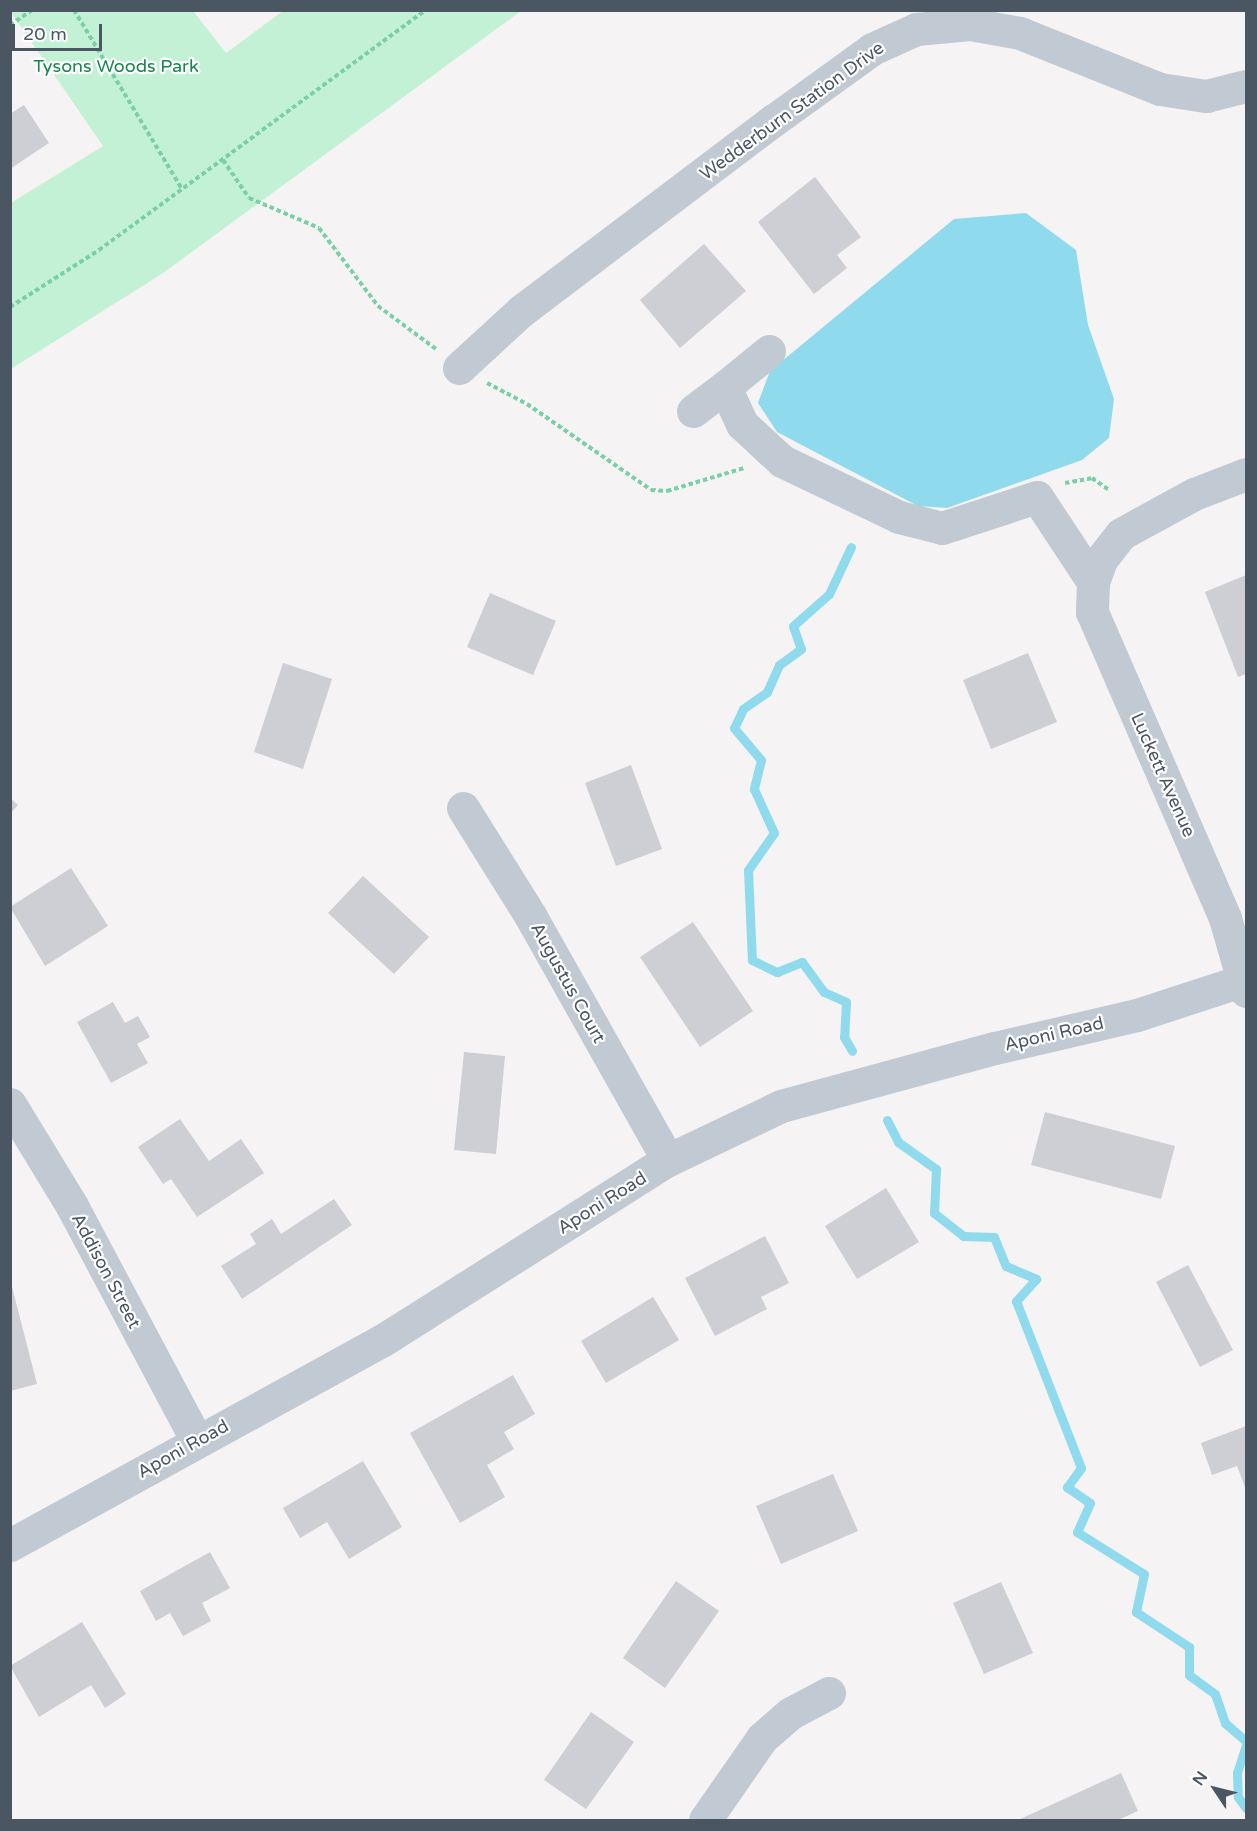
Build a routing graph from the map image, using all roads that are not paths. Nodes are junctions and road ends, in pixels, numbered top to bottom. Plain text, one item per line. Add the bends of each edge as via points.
1 (1246, 86) edge
2 (769, 351) dead end
3 (459, 368) road end
4 (725, 387) junction
5 (693, 411) dead end
6 (1246, 474) edge
7 (1097, 571) junction
8 (463, 808) dead end
9 (1245, 985) edge
10 (10, 1104) edge
11 (668, 1160) junction
12 (197, 1441) junction
13 (10, 1545) edge
14 (830, 1693) dead end
15 (705, 1821) edge

1 - 3 street, Wedderburn Station Drive via 1206,96 1160,89 1020,33 970,24 916,29 872,49 774,120 520,311
2 - 4 street
4 - 5 street
4 - 7 street via 742,424 782,461 899,517 942,528 1037,497
6 - 7 street via 1194,494 1121,534
7 - 9 street, Luckett Avenue via 1092,612 1225,918
8 - 11 street, Augustus Court via 531,917
9 - 11 street, Aponi Road via 807,1098
10 - 12 street, Addison Street via 72,1206
11 - 12 street, Aponi Road via 383,1340
12 - 13 street, Aponi Road
14 - 15 street via 791,1713 762,1738

